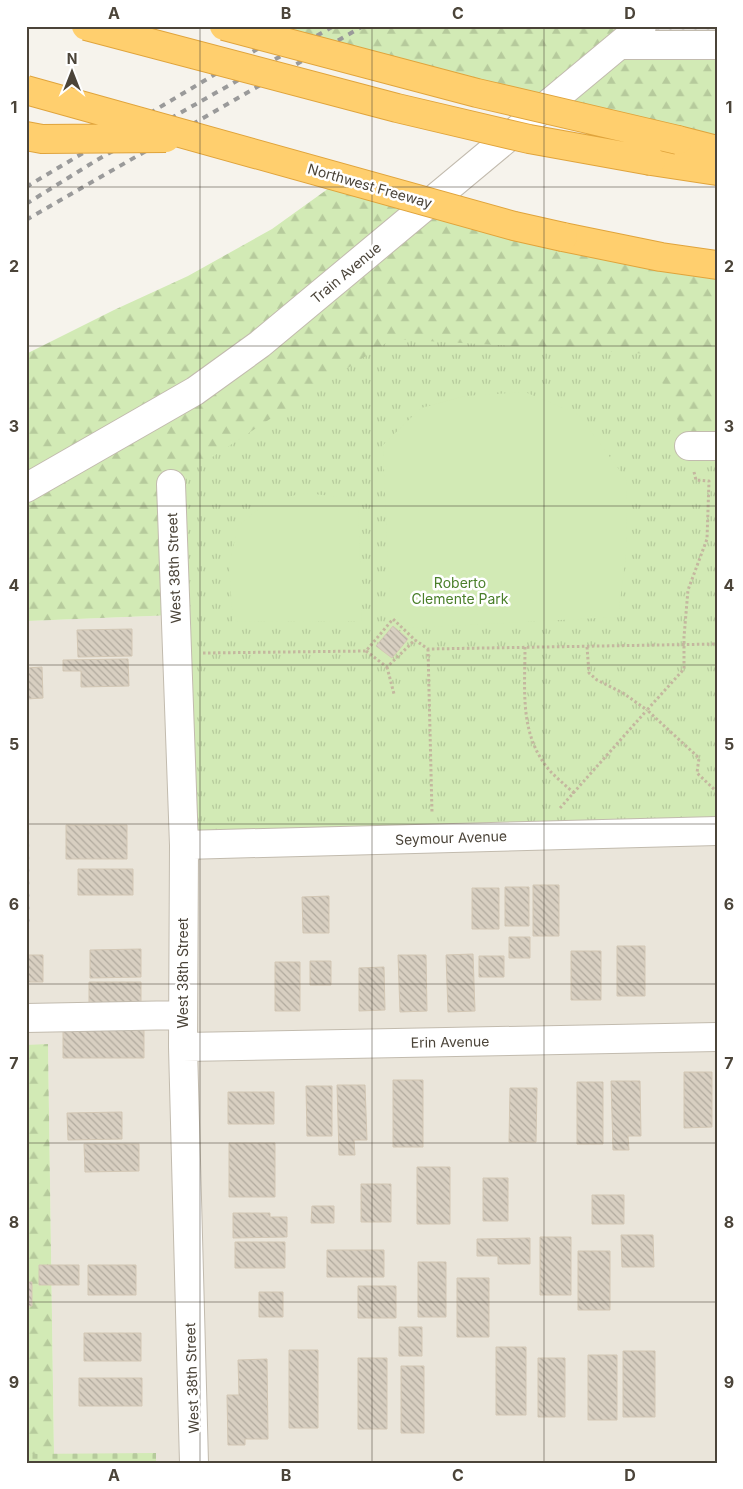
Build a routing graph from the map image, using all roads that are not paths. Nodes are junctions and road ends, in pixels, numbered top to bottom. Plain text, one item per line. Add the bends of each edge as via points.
1 (86, 26) edge
2 (224, 26) edge
3 (642, 26) edge
4 (620, 45) junction
5 (717, 45) edge
6 (26, 90) edge
7 (26, 136) edge
8 (198, 138) junction
9 (717, 150) edge
10 (717, 171) edge
11 (717, 265) edge
12 (690, 446) road end
13 (717, 446) edge
14 (171, 484) dead end
15 (26, 488) edge
16 (717, 831) edge
17 (184, 845) junction
18 (183, 1016) junction
19 (26, 1018) edge
20 (717, 1037) edge
21 (183, 1047) junction
22 (194, 1463) edge

1 - 10 highway, bridge via 528,140
2 - 9 highway, bridge via 477,93
3 - 4 street, Train Avenue
4 - 5 street
4 - 15 street, Train Avenue via 260,344 195,391
6 - 8 highway, Northwest Freeway, bridge
7 - 8 highway, bridge via 42,140
8 - 11 highway, Northwest Freeway, bridge via 514,226 661,257
12 - 13 street
14 - 17 street, West 38th Street
16 - 17 street, Seymour Avenue
17 - 18 street, West 38th Street
18 - 19 street
18 - 21 street, West 38th Street
20 - 21 street, Erin Avenue
21 - 22 street, West 38th Street

